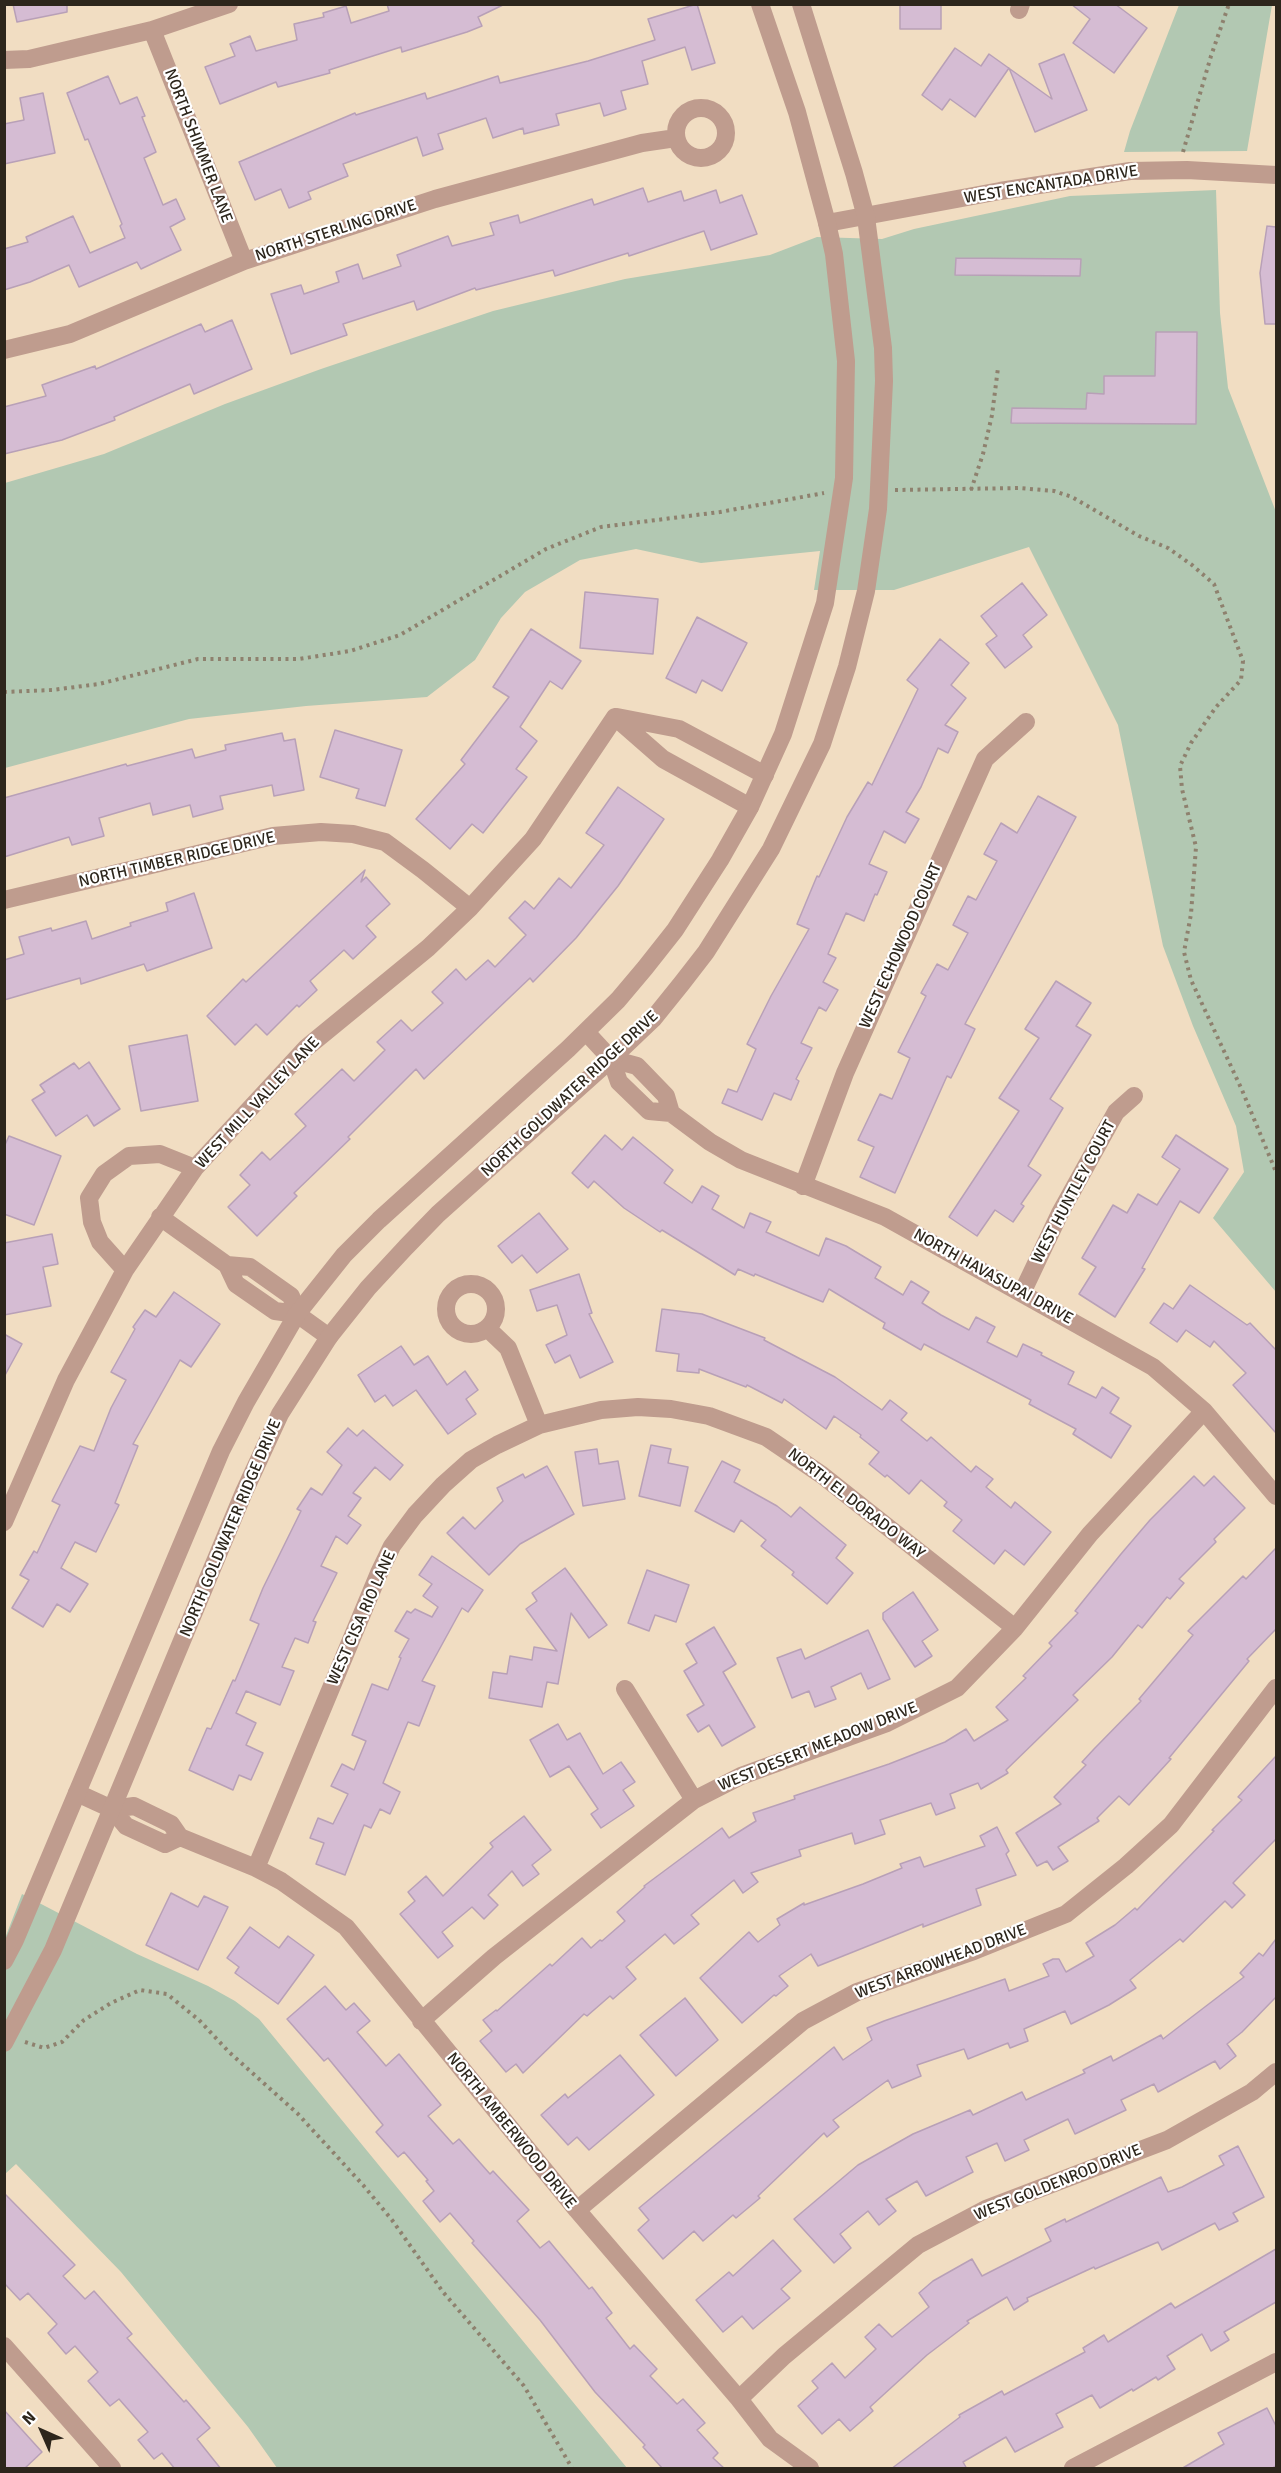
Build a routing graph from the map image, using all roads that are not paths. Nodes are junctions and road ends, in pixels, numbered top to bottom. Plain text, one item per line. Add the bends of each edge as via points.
1 (229, 4) edge
2 (760, 4) edge
3 (801, 4) edge
4 (152, 30) junction
5 (4, 60) edge
6 (676, 138) dead end
7 (1276, 175) edge
8 (866, 217) junction
9 (827, 223) junction
10 (244, 261) junction
11 (4, 350) edge
12 (615, 717) junction
13 (1026, 722) dead end
14 (765, 775) junction
15 (750, 807) junction
16 (4, 900) edge
17 (470, 908) junction
18 (586, 1032) junction
19 (611, 1059) junction
20 (1134, 1096) dead end
21 (195, 1168) junction
22 (803, 1186) junction
23 (160, 1217) junction
24 (125, 1270) junction
25 (1022, 1293) junction
26 (297, 1314) junction
27 (487, 1328) dead end
28 (329, 1337) junction
29 (1204, 1411) junction
30 (538, 1425) junction
31 (1276, 1496) edge
32 (4, 1522) edge
33 (1015, 1629) junction
34 (1276, 1688) edge
35 (624, 1689) dead end
36 (77, 1793) junction
37 (694, 1800) junction
38 (112, 1809) junction
39 (256, 1868) junction
40 (4, 1961) edge
41 (421, 2021) junction
42 (13, 2042) edge
43 (1276, 2072) edge
44 (577, 2210) junction
45 (4, 2346) edge
46 (1276, 2362) edge
47 (739, 2399) junction
48 (112, 2469) edge
49 (810, 2469) edge
50 (1073, 2469) edge

1 - 4 street
2 - 9 street, NORTH GOLDWATER RIDGE DRIVE via 797,112
3 - 8 street, NORTH GOLDWATER RIDGE DRIVE
4 - 5 street via 29,60
4 - 10 street, NORTH SHIMMER LANE
6 - 10 street, NORTH STERLING DRIVE via 642,143 435,199
7 - 8 street, WEST ENCANTADA DRIVE via 1177,170 1109,174
8 - 9 street, WEST ENCANTADA DRIVE
8 - 19 street, NORTH GOLDWATER RIDGE DRIVE via 883,348 880,480 866,591 848,667 822,744 771,849 706,952 653,1019
9 - 14 street, NORTH GOLDWATER RIDGE DRIVE via 846,361 844,478 825,603 783,734
10 - 11 street, NORTH STERLING DRIVE via 70,334
12 - 14 street via 679,729
12 - 15 street via 663,759
12 - 17 street, WEST MILL VALLEY LANE via 533,839
13 - 22 street, WEST ECHOWOOD COURT via 985,759 844,1073
14 - 15 street, NORTH GOLDWATER RIDGE DRIVE
15 - 18 street, NORTH GOLDWATER RIDGE DRIVE via 670,936 618,1000
16 - 17 street, NORTH TIMBER RIDGE DRIVE via 273,836 321,832 353,834 385,843
17 - 21 street, WEST MILL VALLEY LANE via 428,948 306,1048
18 - 19 street, NORTH HAVASUPAI DRIVE
18 - 26 street, NORTH GOLDWATER RIDGE DRIVE via 379,1220 344,1255
19 - 22 street, NORTH HAVASUPAI DRIVE via 637,1066 666,1096 671,1113 710,1142 741,1160
19 - 28 street, NORTH GOLDWATER RIDGE DRIVE via 438,1214 368,1288
20 - 25 street, WEST HUNTLEY COURT via 1116,1112 1059,1213
21 - 23 street, WEST MILL VALLEY LANE
21 - 24 street via 160,1154 129,1156 104,1174 89,1198 92,1222 100,1242
22 - 25 street, NORTH HAVASUPAI DRIVE via 885,1217
23 - 24 street, WEST MILL VALLEY LANE
23 - 26 street via 227,1265 250,1267 283,1290 291,1296
24 - 32 street, WEST MILL VALLEY LANE via 66,1380
25 - 29 street, NORTH HAVASUPAI DRIVE via 1153,1366
26 - 28 street
26 - 36 street, NORTH GOLDWATER RIDGE DRIVE via 221,1451
27 - 30 street via 508,1348
28 - 38 street, NORTH GOLDWATER RIDGE DRIVE via 264,1446
29 - 31 street, NORTH HAVASUPAI DRIVE
29 - 33 street, WEST DESERT MEADOW DRIVE via 1090,1534
30 - 33 street, NORTH EL DORADO WAY via 601,1410 638,1407 709,1416 766,1437 822,1475
30 - 39 street, WEST CISA RIO LANE via 471,1460 415,1515 392,1546
33 - 37 street, WEST DESERT MEADOW DRIVE via 957,1688 887,1723 741,1776
34 - 44 street, WEST ARROWHEAD DRIVE via 1171,1825 1066,1914 974,1952 857,1992 803,2021
35 - 37 street
36 - 38 street, NORTH AMBERWOOD DRIVE
36 - 40 street, NORTH GOLDWATER RIDGE DRIVE
37 - 41 street, WEST DESERT MEADOW DRIVE via 503,1950
38 - 39 street, NORTH AMBERWOOD DRIVE via 134,1806 171,1824 180,1837
38 - 42 street, NORTH GOLDWATER RIDGE DRIVE
39 - 41 street, NORTH AMBERWOOD DRIVE via 346,1927
41 - 44 street, NORTH AMBERWOOD DRIVE
43 - 47 street, WEST GOLDENROD DRIVE via 1252,2092 1167,2140 986,2209 918,2245 784,2356
44 - 47 street, NORTH AMBERWOOD DRIVE
45 - 48 street
46 - 50 street
47 - 49 street, NORTH AMBERWOOD DRIVE via 770,2439

